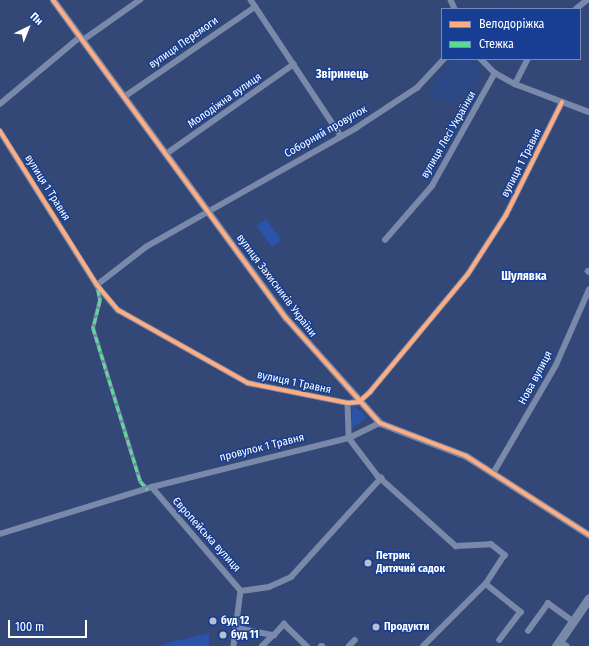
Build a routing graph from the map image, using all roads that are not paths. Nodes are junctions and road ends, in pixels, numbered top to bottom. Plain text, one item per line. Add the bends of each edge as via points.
1 (53, 0) edge
2 (140, 0) edge
3 (251, 0) edge
4 (587, 0) edge
5 (255, 6) junction
6 (577, 8) edge
7 (82, 38) junction
8 (443, 60) edge
9 (482, 60) edge
10 (527, 60) edge
11 (294, 64) junction
12 (495, 73) junction
13 (515, 84) junction
14 (124, 96) junction
15 (562, 102) junction
16 (0, 104) edge
17 (589, 112) edge
18 (0, 131) edge
19 (341, 136) junction
20 (166, 154) junction
21 (210, 213) junction
22 (384, 240) dead end
23 (97, 285) junction
24 (589, 290) edge
25 (359, 402) junction
26 (348, 403) junction
27 (380, 423) junction
28 (349, 438) junction
29 (494, 472) junction
30 (381, 478) junction
31 (150, 488) junction
32 (0, 534) edge
33 (589, 535) edge
34 (486, 584) junction
35 (241, 591) junction
36 (589, 598) edge
37 (573, 621) junction
38 (237, 628) junction
39 (528, 631) dead end
40 (274, 635) junction
41 (355, 640) dead end
42 (500, 640) dead end
43 (561, 644) edge
44 (234, 646) edge
45 (263, 646) edge
46 (307, 646) edge
47 (349, 646) edge
48 (424, 646) edge

1 - 7 street, вулиця Захисників України
2 - 7 street
3 - 5 street
4 - 6 street
5 - 11 street
5 - 14 street, вулиця Перемоги
7 - 14 street, вулиця Захисників України
7 - 16 street
8 - 19 street, Соборний провулок via 417,88
9 - 12 street
10 - 13 street
11 - 19 street
11 - 20 street, Молодіжна вулиця
12 - 13 street
12 - 22 street, вулиця Лесі Українки via 432,186
13 - 15 street
14 - 20 street, вулиця Захисників України
15 - 17 street
15 - 25 street, вулиця 1 Травня via 492,239 399,360
18 - 23 street, вулиця 1 Травня
19 - 21 street, Соборний провулок
20 - 21 street, вулиця Захисників України
21 - 23 street, Соборний провулок via 146,247
21 - 25 street, вулиця Захисників України via 286,318
23 - 26 street, вулиця 1 Травня via 127,316 226,373 266,388
23 - 31 street via 100,300 93,328 138,474
24 - 29 street, Нова вулиця via 556,365
25 - 26 street, вулиця 1 Травня
25 - 27 street, вулиця Захисників України
26 - 28 street
27 - 28 street, провулок 1 Травня
27 - 29 street, вулиця Захисників України via 426,439
28 - 30 street via 365,463
28 - 31 street, провулок 1 Травня
29 - 33 street, вулиця Захисників України
30 - 34 street via 456,546 491,544 505,555
30 - 35 street via 291,577 269,587
31 - 32 street, провулок 1 Травня
31 - 35 street, Європейська вулиця
34 - 42 street via 521,612
34 - 48 street
35 - 38 street
36 - 37 main road
37 - 39 street via 548,603
37 - 43 main road
38 - 40 street
38 - 44 street
40 - 45 street
40 - 46 street via 284,624
41 - 47 street

